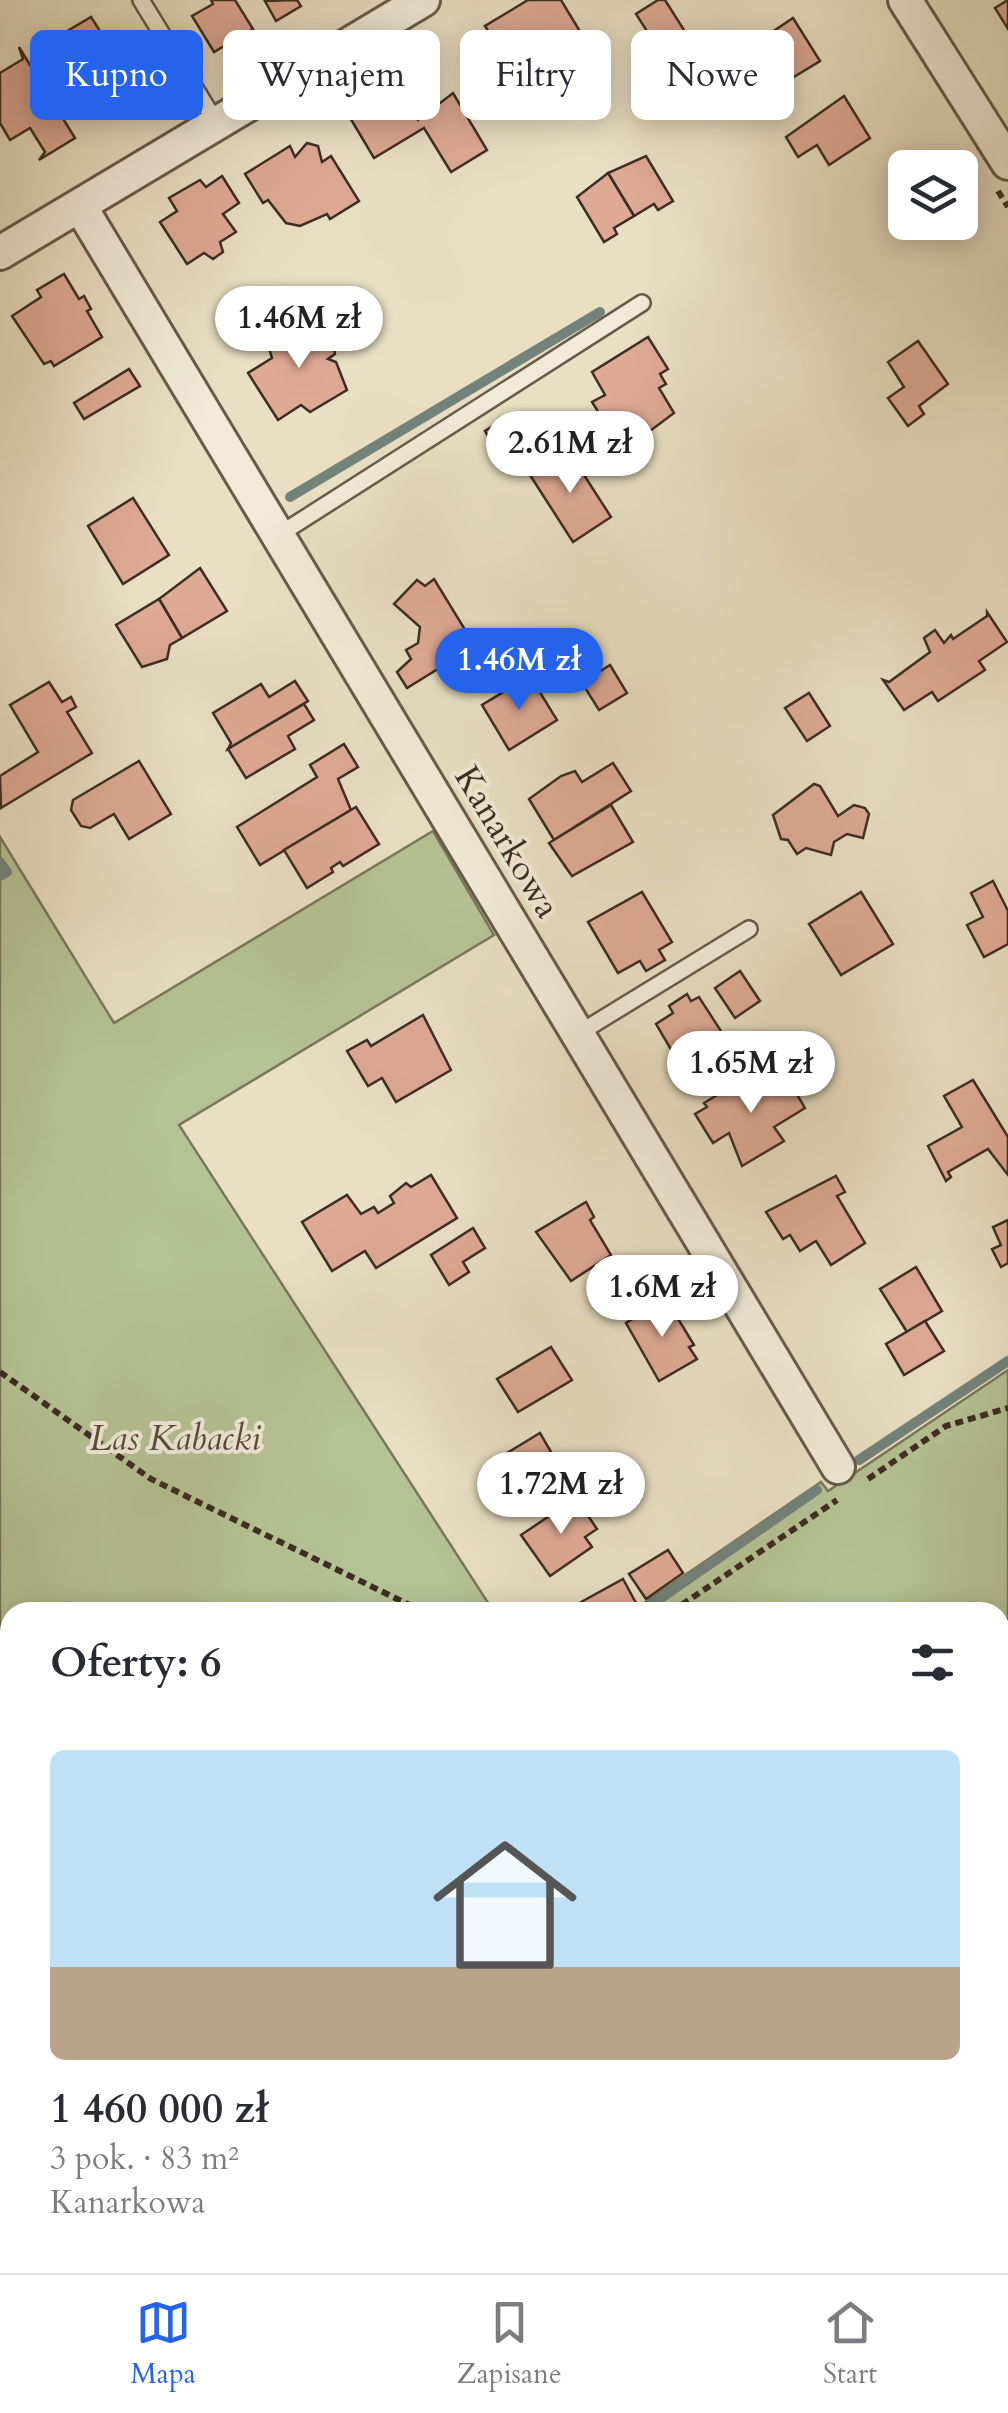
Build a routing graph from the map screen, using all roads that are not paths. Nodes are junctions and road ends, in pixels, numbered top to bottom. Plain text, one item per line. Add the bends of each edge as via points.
1 (141, 0) edge
2 (423, 0) edge
3 (905, 0) edge
4 (217, 124) junction
5 (1008, 163) edge
6 (80, 206) junction
7 (0, 253) edge
8 (642, 304) dead end
9 (277, 536) junction
10 (750, 929) dead end
11 (576, 1035) junction
12 (838, 1467) dead end

1 - 4 lane
2 - 4 street
3 - 5 street
4 - 6 street
6 - 7 street
6 - 9 street, Kanarkowa
8 - 9 lane
9 - 11 street, Kanarkowa
10 - 11 lane
11 - 12 street, Kanarkowa

